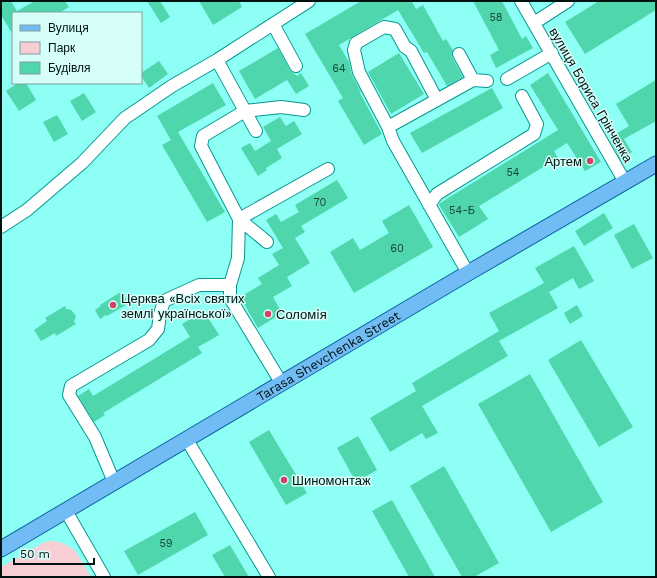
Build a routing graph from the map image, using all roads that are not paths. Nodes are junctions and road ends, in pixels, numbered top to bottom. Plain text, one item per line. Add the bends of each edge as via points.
1 (308, 1) edge
2 (521, 1) edge
3 (568, 1) edge
4 (534, 22) junction
5 (273, 24) junction
6 (552, 53) junction
7 (459, 54) dead end
8 (217, 60) junction
9 (296, 66) dead end
10 (506, 79) dead end
11 (473, 80) junction
12 (487, 81) dead end
13 (522, 96) dead end
14 (437, 100) junction
15 (304, 110) dead end
16 (245, 111) junction
17 (388, 128) junction
18 (256, 131) dead end
19 (656, 164) edge
20 (328, 169) dead end
21 (625, 182) junction
22 (429, 205) junction
23 (239, 219) junction
24 (1, 227) edge
25 (267, 242) dead end
26 (468, 273) junction
27 (230, 285) junction
28 (282, 384) junction
29 (187, 440) junction
30 (114, 482) junction
31 (66, 511) junction
32 (1, 549) edge
33 (104, 577) edge
34 (269, 577) edge

1 - 5 street
2 - 4 street, вулиця Бориса Грінченка
3 - 4 street, вулиця Бориса Грінченка
4 - 6 street, вулиця Бориса Грінченка
5 - 8 street
5 - 9 street
6 - 10 street
6 - 21 street, вулиця Бориса Грінченка
7 - 11 street
8 - 16 street
8 - 24 street via 124,118 82,163 26,210
11 - 12 street
11 - 14 street
13 - 22 street via 537,124 534,134 437,194
14 - 17 street
14 - 17 street via 411,51 405,47 395,29 384,27 362,39 356,43 354,50 359,72
15 - 16 street via 281,107
16 - 18 street
16 - 23 street via 203,136 201,146
17 - 22 street
19 - 21 main road, Tarasa Shevchenka Street
20 - 23 street
21 - 26 main road, Tarasa Shevchenka Street
22 - 26 street
23 - 25 street
23 - 27 street via 238,258
26 - 28 main road, Tarasa Shevchenka Street
27 - 28 street via 230,298
27 - 30 street via 199,285 164,301 158,329 149,340 71,386 69,395 95,437
28 - 29 main road, Tarasa Shevchenka Street
29 - 30 main road, Tarasa Shevchenka Street
29 - 34 street
30 - 31 main road, Tarasa Shevchenka Street
31 - 32 main road, Tarasa Shevchenka Street
31 - 33 street

